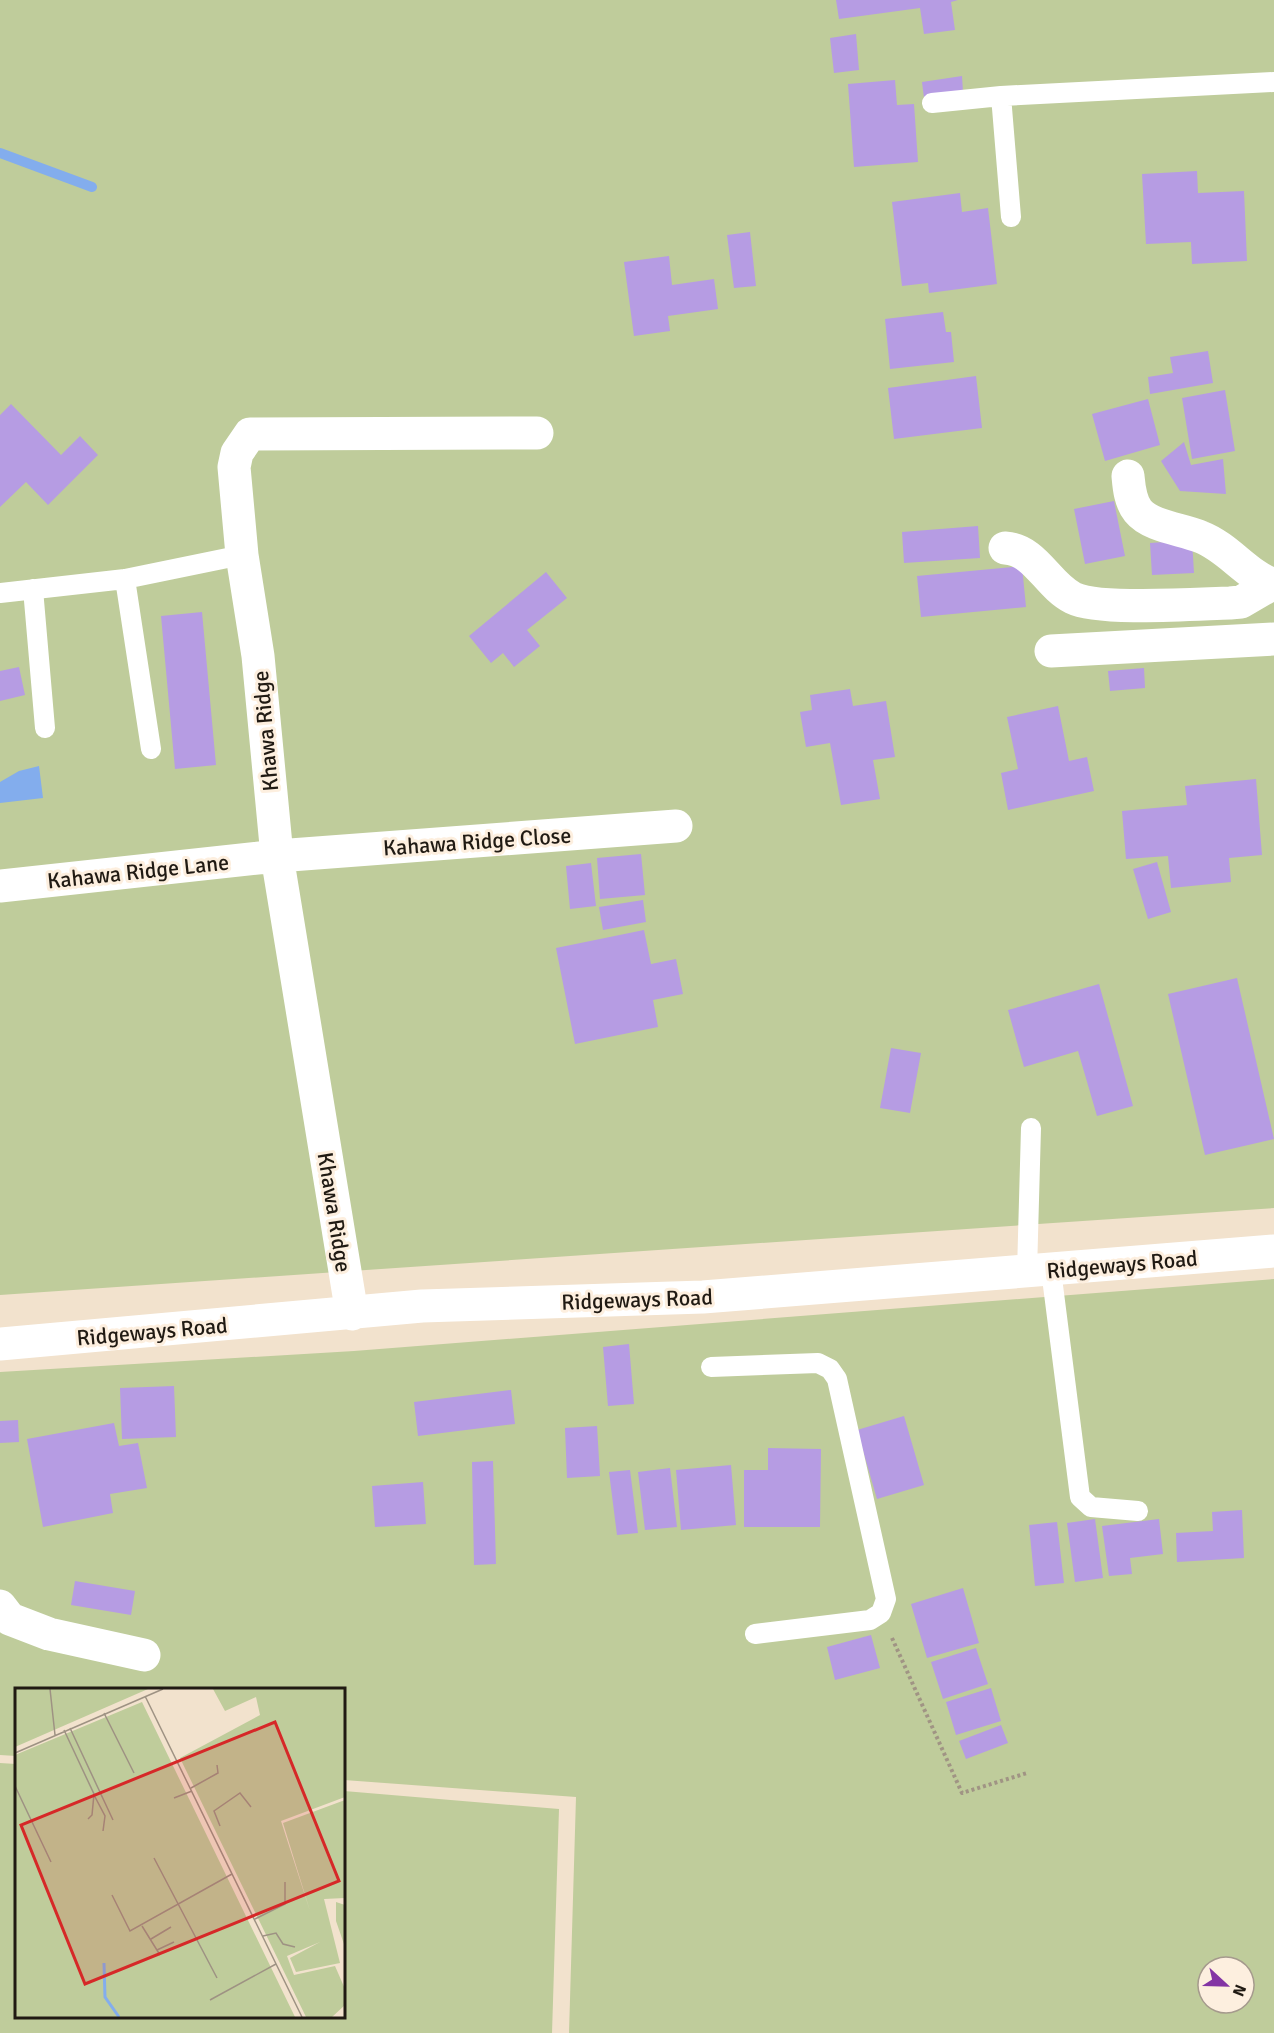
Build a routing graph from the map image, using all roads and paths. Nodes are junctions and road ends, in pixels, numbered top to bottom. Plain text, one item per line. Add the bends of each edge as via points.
1 (1274, 82) edge
2 (1001, 96) junction
3 (932, 103) dead end
4 (1011, 217) dead end
5 (537, 433) dead end
6 (1128, 476) dead end
7 (1005, 548) dead end
8 (242, 555) junction
9 (125, 579) junction
10 (1273, 585) edge
11 (33, 589) junction
12 (0, 593) edge
13 (1274, 639) edge
14 (1051, 651) dead end
15 (45, 728) dead end
16 (151, 749) dead end
17 (676, 826) dead end
18 (277, 855) junction
19 (0, 886) edge
20 (1031, 1128) dead end
21 (1274, 1251) edge
22 (1039, 1271) junction
23 (352, 1314) junction
24 (0, 1344) edge
25 (711, 1367) dead end
26 (1138, 1512) dead end
27 (0, 1606) edge
28 (881, 1613) junction
29 (755, 1634) dead end
30 (144, 1655) dead end
31 (1027, 1773) dead end

1 - 2 lane
2 - 3 lane
2 - 4 lane
5 - 8 street, Khawa Ridge via 250,435 237,453 234,467
6 - 10 street via 1133,501 1146,518 1204,538
7 - 10 street via 1027,555 1059,590 1074,599 1099,604 1241,602
8 - 9 lane
8 - 18 street, Khawa Ridge via 258,656
9 - 11 lane
9 - 16 lane
11 - 12 lane
11 - 15 lane
13 - 14 street
17 - 18 street, Kahawa Ridge Close
18 - 19 street, Kahawa Ridge Lane
18 - 23 street, Khawa Ridge
20 - 22 lane
21 - 22 street, Ridgeways Road
22 - 23 street, Ridgeways Road via 704,1297 422,1306
22 - 26 lane via 1080,1497 1091,1507
23 - 24 street, Ridgeways Road
25 - 28 lane via 818,1363 830,1369 837,1379 886,1599
27 - 30 street via 10,1619 49,1634
28 - 29 lane via 870,1620
28 - 31 path via 962,1793

